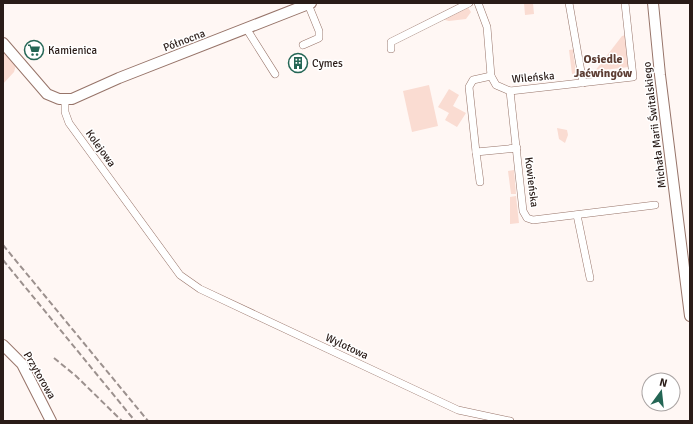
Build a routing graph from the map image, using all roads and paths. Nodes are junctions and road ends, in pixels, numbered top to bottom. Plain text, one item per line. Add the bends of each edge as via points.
1 (310, 3) edge
2 (469, 3) edge
3 (478, 3) edge
4 (569, 3) edge
5 (625, 3) edge
6 (653, 3) edge
7 (246, 28) junction
8 (3, 43) edge
9 (303, 45) dead end
10 (391, 49) dead end
11 (275, 74) dead end
12 (491, 76) junction
13 (583, 83) junction
14 (510, 91) junction
15 (65, 100) junction
16 (516, 148) junction
17 (476, 152) junction
18 (480, 182) dead end
19 (655, 206) dead end
20 (578, 214) junction
21 (180, 276) joint
22 (590, 278) dead end
23 (690, 316) edge
24 (3, 345) edge
25 (51, 421) edge
26 (510, 421) edge

1 - 7 street, Północna
1 - 9 street via 319,38
2 - 10 street via 391,42
3 - 12 street via 487,27
4 - 13 street
5 - 13 street, Wileńska via 633,77
6 - 23 street, Michała Marii Świtalskiego
7 - 11 street
7 - 15 street, Północna via 120,78 78,98
8 - 15 street via 42,89 53,97
12 - 14 street, Wileńska via 496,85
12 - 17 street via 473,80 469,87
13 - 14 street, Wileńska
14 - 16 street, Kowieńska
15 - 21 street, Kolejowa via 65,112 69,123
16 - 17 street
16 - 20 street, Kowieńska via 523,211 527,218 534,220
17 - 18 street
19 - 20 street, Kowieńska
20 - 22 street
21 - 26 street, Wylotowa via 200,289 458,410
24 - 25 street, Przytorowa via 22,364

